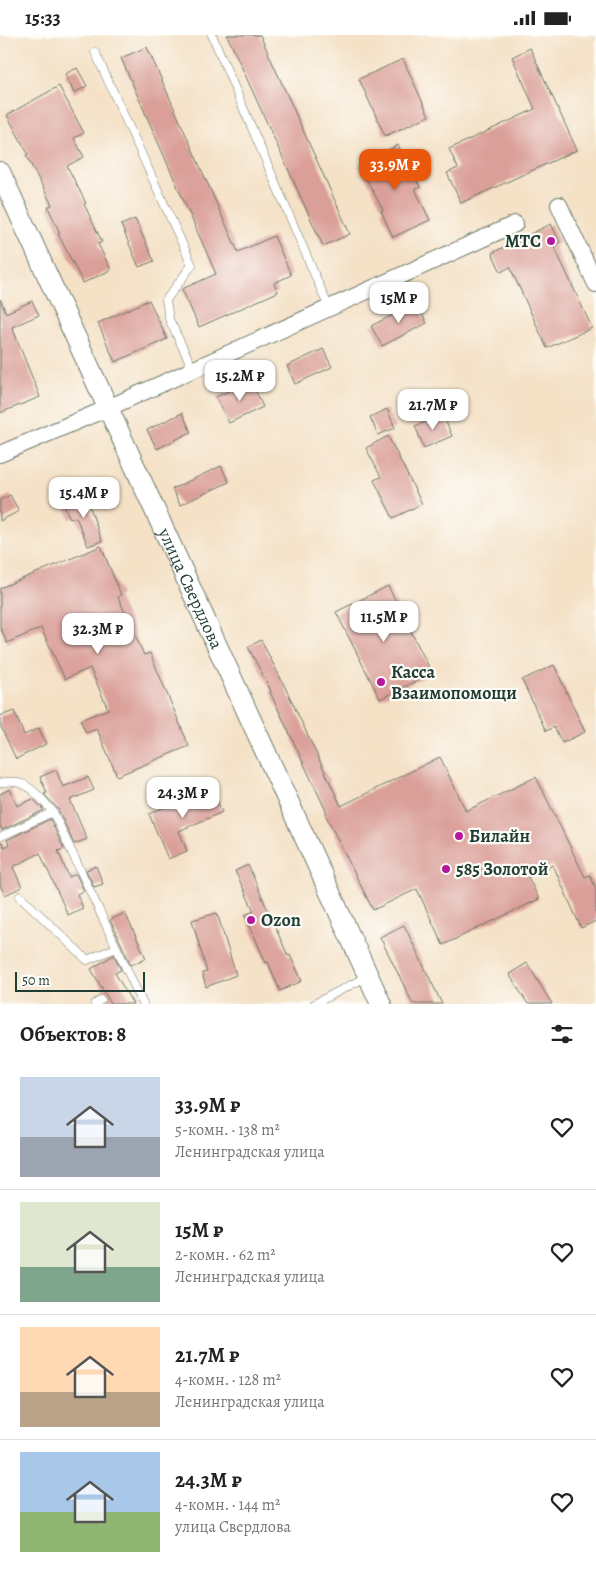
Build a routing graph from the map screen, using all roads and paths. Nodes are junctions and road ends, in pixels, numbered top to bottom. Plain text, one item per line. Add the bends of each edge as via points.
1 (212, 35) edge
2 (95, 52) dead end
3 (0, 171) edge
4 (559, 205) dead end
5 (515, 224) dead end
6 (596, 284) edge
7 (329, 308) junction
8 (193, 369) junction
9 (108, 408) junction
10 (0, 455) edge
11 (0, 783) edge
12 (53, 812) junction
13 (0, 837) edge
14 (20, 896) dead end
15 (116, 948) junction
16 (368, 976) junction
17 (143, 1004) edge
18 (314, 1004) edge
19 (381, 1004) edge

1 - 7 lane
2 - 8 lane via 192,265 166,299 169,319
3 - 9 street, улица Свердлова
4 - 6 street
5 - 7 street
7 - 8 street
8 - 9 street
9 - 10 street
9 - 16 street, улица Свердлова
11 - 12 lane via 9,781 30,787
12 - 13 lane
12 - 15 lane
14 - 15 lane via 87,960
15 - 17 lane
16 - 18 lane
16 - 19 street, улица Свердлова

